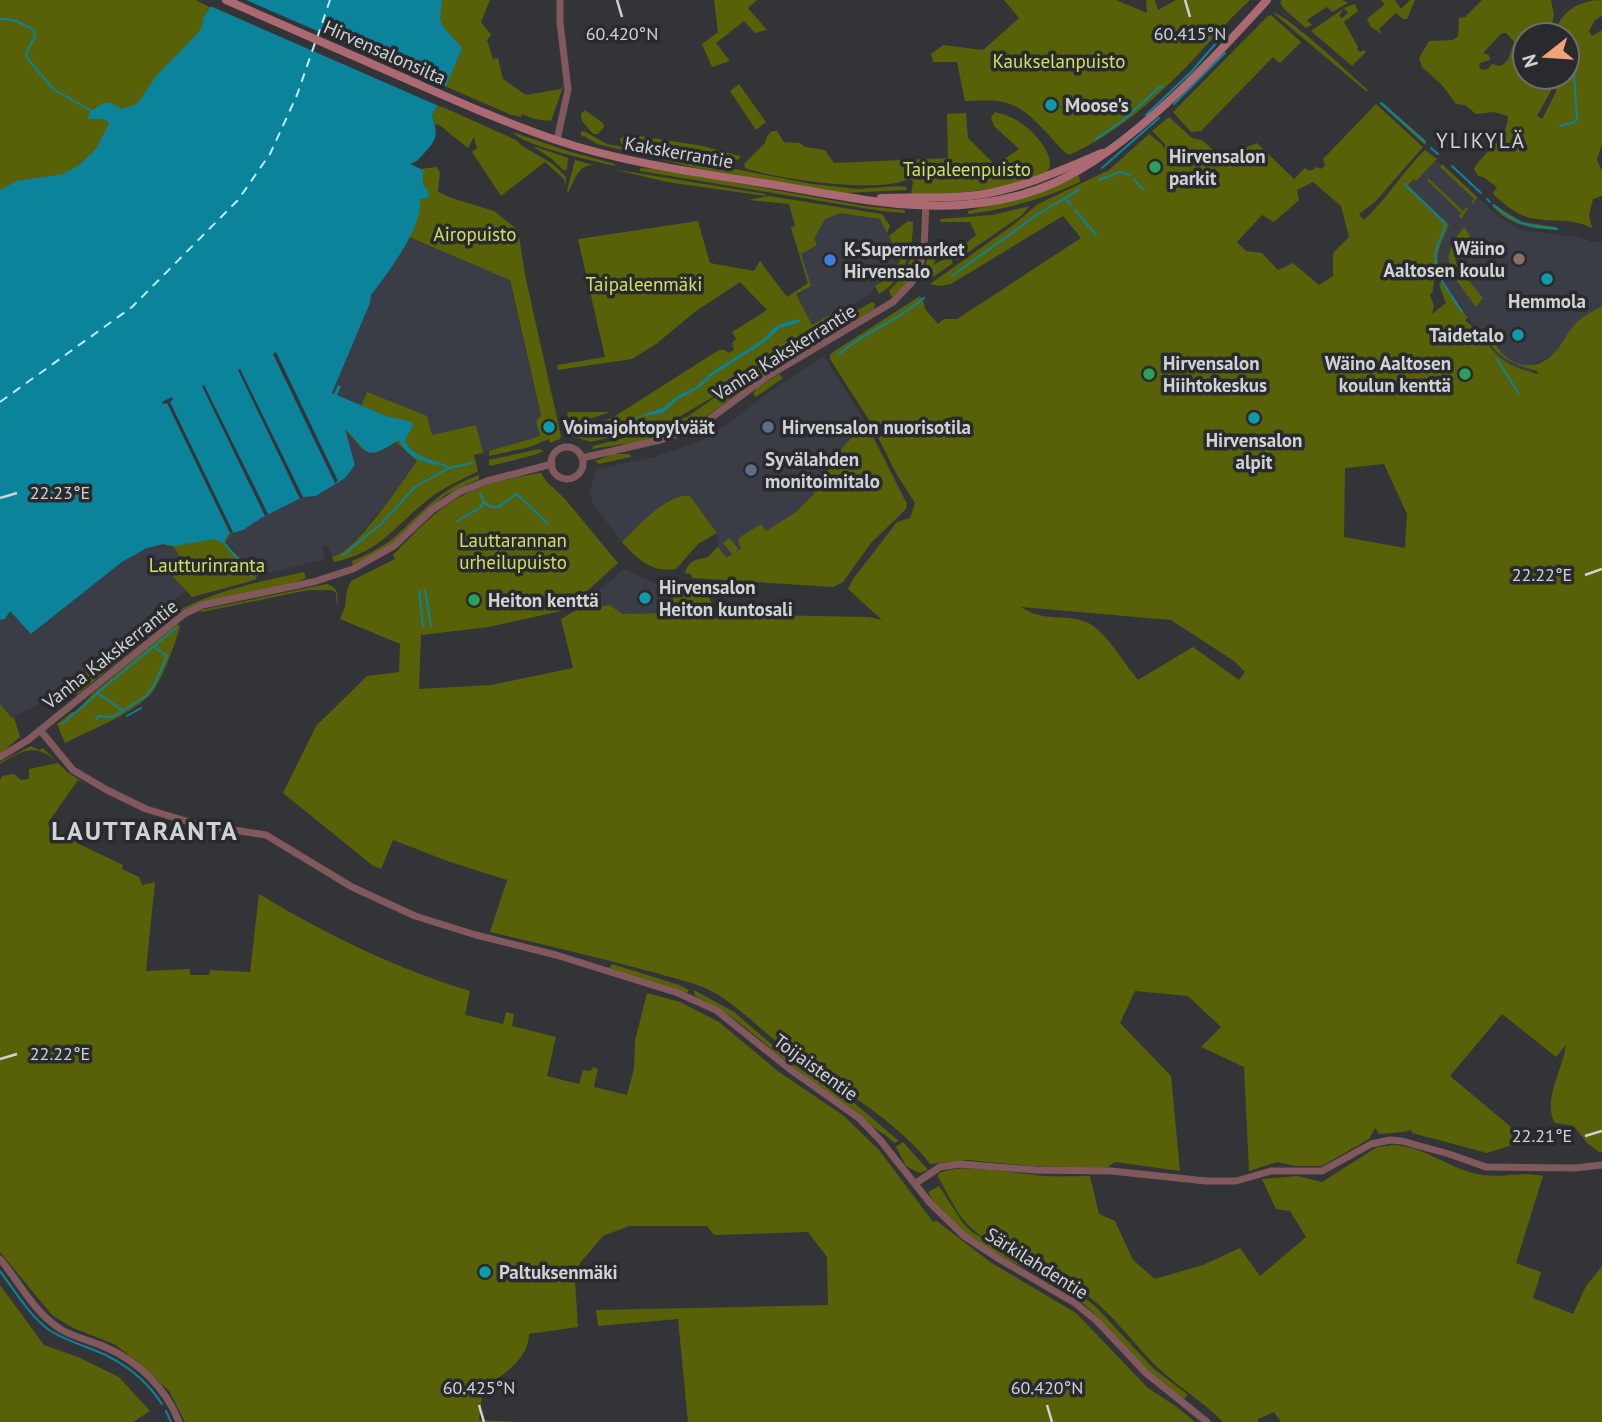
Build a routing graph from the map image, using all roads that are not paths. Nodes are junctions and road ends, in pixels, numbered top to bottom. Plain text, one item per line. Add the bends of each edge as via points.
1 (226, 0) edge
2 (560, 0) edge
3 (1267, 0) edge
4 (493, 117) joint
5 (557, 140) junction
6 (926, 202) junction
7 (582, 458) junction
8 (552, 464) junction
9 (40, 730) junction
10 (0, 757) edge
11 (1602, 1165) edge
12 (916, 1183) junction
13 (0, 1259) edge
14 (179, 1422) edge
15 (1207, 1422) edge

1 - 4 main road, Hirvensalonsilta
2 - 5 street via 568,90
3 - 6 main road, Kakskerrantie via 1201,69 1110,149 1024,184
4 - 5 main road, Kakskerrantie
5 - 6 main road, Kakskerrantie via 660,165 864,199
6 - 7 street, Vanha Kakskerrantie via 924,249 917,272 893,302 768,376 691,429
7 - 8 street via 575,449 564,447 554,453
7 - 8 street via 582,470 569,478 558,475
8 - 9 street, Vanha Kakskerrantie via 487,481 452,496 394,547 353,569 203,605 184,614
9 - 10 street, Vanha Kakskerrantie
9 - 12 street, Toijaistentie via 73,770 139,806 177,819 266,835 352,887 415,916 678,993 716,1010 860,1119
11 - 12 street via 1486,1167 1390,1140 1362,1148 1322,1171 1270,1171 1229,1181 960,1164 940,1167
12 - 15 street, Särkilahdentie via 964,1236 1075,1303 1146,1373
13 - 14 street via 51,1322 141,1369 166,1397

